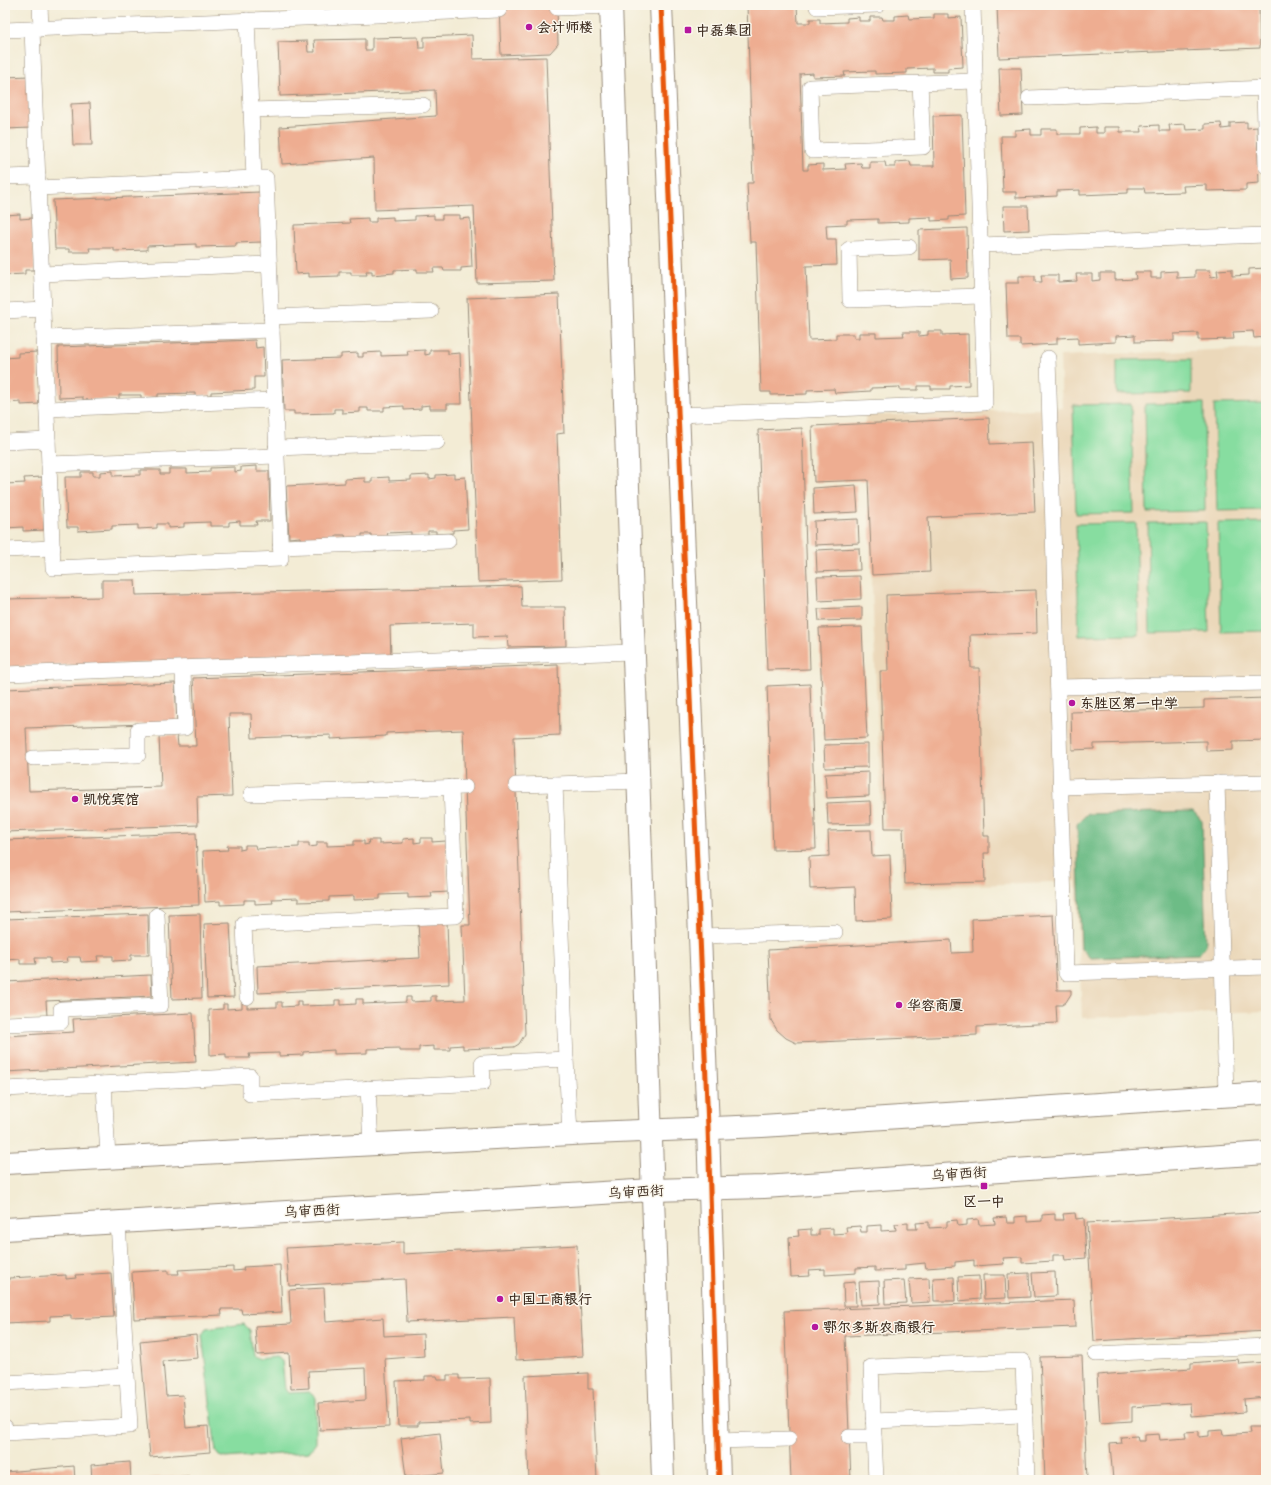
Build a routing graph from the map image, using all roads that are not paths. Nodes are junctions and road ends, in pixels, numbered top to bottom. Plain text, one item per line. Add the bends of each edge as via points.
1 (40, 5) edge
2 (661, 5) edge
3 (878, 5) edge
4 (973, 5) edge
5 (611, 6) edge
6 (816, 7) dead end
7 (557, 8) dead end
8 (499, 10) dead end
9 (247, 20) junction
10 (36, 29) junction
11 (5, 30) edge
12 (975, 81) junction
13 (920, 83) junction
14 (1265, 88) edge
15 (1029, 98) dead end
16 (423, 106) dead end
17 (251, 110) junction
18 (1266, 166) edge
19 (5, 177) edge
20 (254, 178) junction
21 (38, 182) junction
22 (1266, 235) edge
23 (980, 245) junction
24 (909, 247) dead end
25 (269, 264) junction
26 (42, 274) junction
27 (982, 296) junction
28 (43, 310) junction
29 (5, 311) edge
30 (431, 311) dead end
31 (271, 323) junction
32 (44, 338) junction
33 (1048, 358) dead end
34 (274, 400) junction
35 (47, 409) junction
36 (678, 415) junction
37 (48, 440) junction
38 (5, 442) edge
39 (437, 442) dead end
40 (276, 452) junction
41 (50, 464) junction
42 (448, 541) dead end
43 (280, 547) junction
44 (53, 548) junction
45 (5, 550) edge
46 (633, 652) junction
47 (183, 668) junction
48 (5, 674) edge
49 (1266, 683) edge
50 (1058, 687) junction
51 (34, 758) dead end
52 (638, 781) junction
53 (1266, 782) edge
54 (1217, 783) junction
55 (555, 784) junction
56 (516, 785) dead end
57 (1061, 787) junction
58 (251, 794) dead end
59 (157, 915) dead end
60 (835, 932) dead end
61 (700, 936) junction
62 (1266, 967) edge
63 (1222, 968) junction
64 (247, 997) dead end
65 (5, 1024) edge
66 (566, 1059) junction
67 (104, 1084) junction
68 (368, 1088) junction
69 (5, 1089) edge
70 (1266, 1093) edge
71 (1226, 1095) junction
72 (708, 1127) junction
73 (650, 1130) junction
74 (570, 1134) junction
75 (371, 1144) junction
76 (1266, 1153) edge
77 (108, 1158) junction
78 (5, 1163) edge
79 (710, 1188) junction
80 (652, 1190) junction
81 (118, 1222) junction
82 (5, 1229) edge
83 (1266, 1346) edge
84 (1096, 1354) dead end
85 (126, 1376) junction
86 (5, 1383) edge
87 (1025, 1415) junction
88 (873, 1421) junction
89 (5, 1427) edge
90 (849, 1437) dead end
91 (874, 1437) junction
92 (789, 1439) dead end
93 (717, 1442) junction
94 (662, 1480) edge
95 (718, 1480) edge
96 (876, 1480) edge
97 (1027, 1480) edge

1 - 10 lane
2 - 36 street
3 - 6 lane
4 - 12 lane
5 - 7 lane
5 - 46 street
8 - 9 lane
9 - 10 lane
9 - 17 lane
10 - 11 lane
10 - 21 lane
12 - 13 lane
12 - 23 lane
13 - 13 lane via 810,88 812,151 923,147
14 - 15 lane
14 - 18 lane
16 - 17 lane
17 - 20 lane
19 - 21 lane
20 - 21 lane
20 - 25 lane via 266,178
21 - 26 lane
22 - 23 lane
23 - 27 lane
24 - 27 lane via 849,249 850,300
25 - 26 lane
25 - 31 lane
26 - 28 lane
27 - 36 lane via 985,403
28 - 29 lane
28 - 32 lane
30 - 31 lane
31 - 32 lane
31 - 34 lane
32 - 35 lane
33 - 50 lane
34 - 35 lane
34 - 40 lane
35 - 37 lane
36 - 61 street
37 - 38 lane
37 - 41 lane
39 - 40 lane
40 - 41 lane
40 - 43 lane
41 - 44 lane
42 - 43 lane
43 - 44 lane via 281,559 53,568
44 - 45 lane
46 - 47 lane
46 - 52 street
47 - 48 lane
47 - 51 lane via 185,728 138,730 138,755
49 - 50 lane
50 - 57 lane
52 - 55 lane
52 - 73 street
53 - 54 lane
54 - 57 lane
54 - 63 lane
55 - 56 lane
55 - 66 lane
57 - 63 lane via 1066,973
58 - 64 lane via 458,787 456,916 244,924
59 - 65 lane via 160,1005 61,1009 61,1022
60 - 61 lane
61 - 72 street
62 - 63 lane
63 - 71 lane
66 - 68 lane via 482,1063 483,1083
66 - 74 lane
67 - 68 lane via 250,1076 250,1094
67 - 69 lane
67 - 77 lane
68 - 75 lane
70 - 71 street
71 - 72 street via 762,1126
72 - 73 street
72 - 79 street
73 - 74 street
73 - 80 street
74 - 75 street
75 - 77 street
76 - 79 street, 乌审西街 via 772,1187
77 - 78 street
79 - 80 street, 乌审西街
79 - 93 street
80 - 81 street, 乌审西街
80 - 94 street
81 - 82 street, 乌审西街
81 - 85 lane
83 - 84 lane
85 - 86 lane
85 - 89 lane via 130,1426 5,1433
87 - 88 lane
87 - 88 lane via 1023,1361 871,1367
87 - 97 lane
88 - 91 lane
90 - 91 lane
91 - 96 lane
92 - 93 lane
93 - 95 street

